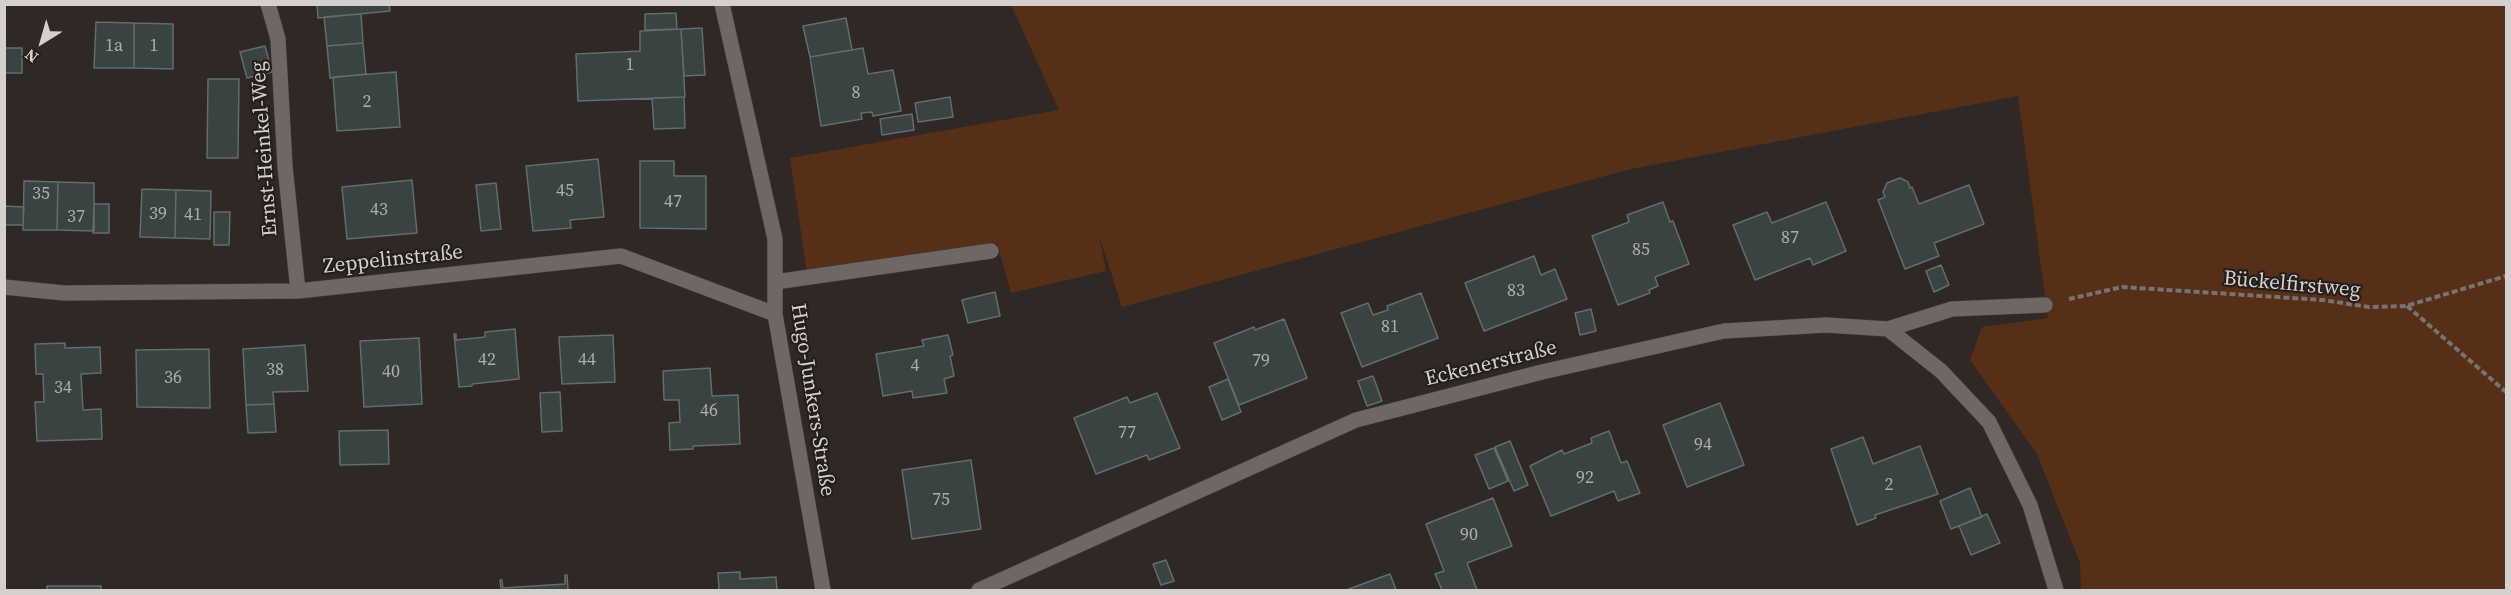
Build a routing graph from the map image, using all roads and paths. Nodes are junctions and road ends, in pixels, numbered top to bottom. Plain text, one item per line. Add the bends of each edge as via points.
1 (268, 4) edge
2 (722, 4) edge
3 (991, 251) dead end
4 (2506, 276) edge
5 (775, 282) junction
6 (4, 287) edge
7 (298, 291) junction
8 (2045, 305) joint
9 (2406, 306) junction
10 (775, 314) junction
11 (1888, 329) junction
12 (2506, 392) edge
13 (823, 591) edge
14 (979, 591) edge
15 (2056, 591) edge

1 - 7 street, Ernst-Heinkel-Weg via 278,39 285,166
2 - 5 street, Hugo-Junkers-Straße via 775,239
3 - 5 street
4 - 9 path, Bückelfirstweg
5 - 10 street, Hugo-Junkers-Straße
6 - 7 street, Zeppelinstraße via 64,293
7 - 10 street, Zeppelinstraße via 621,256
8 - 9 path, Bückelfirstweg via 2122,287 2323,300 2369,307
8 - 11 street, Eckenerstraße via 1952,309
9 - 12 path
10 - 13 street, Hugo-Junkers-Straße
11 - 14 street, Eckenerstraße via 1826,325 1724,330 1356,420
11 - 15 street via 1941,371 1989,422 2030,505

